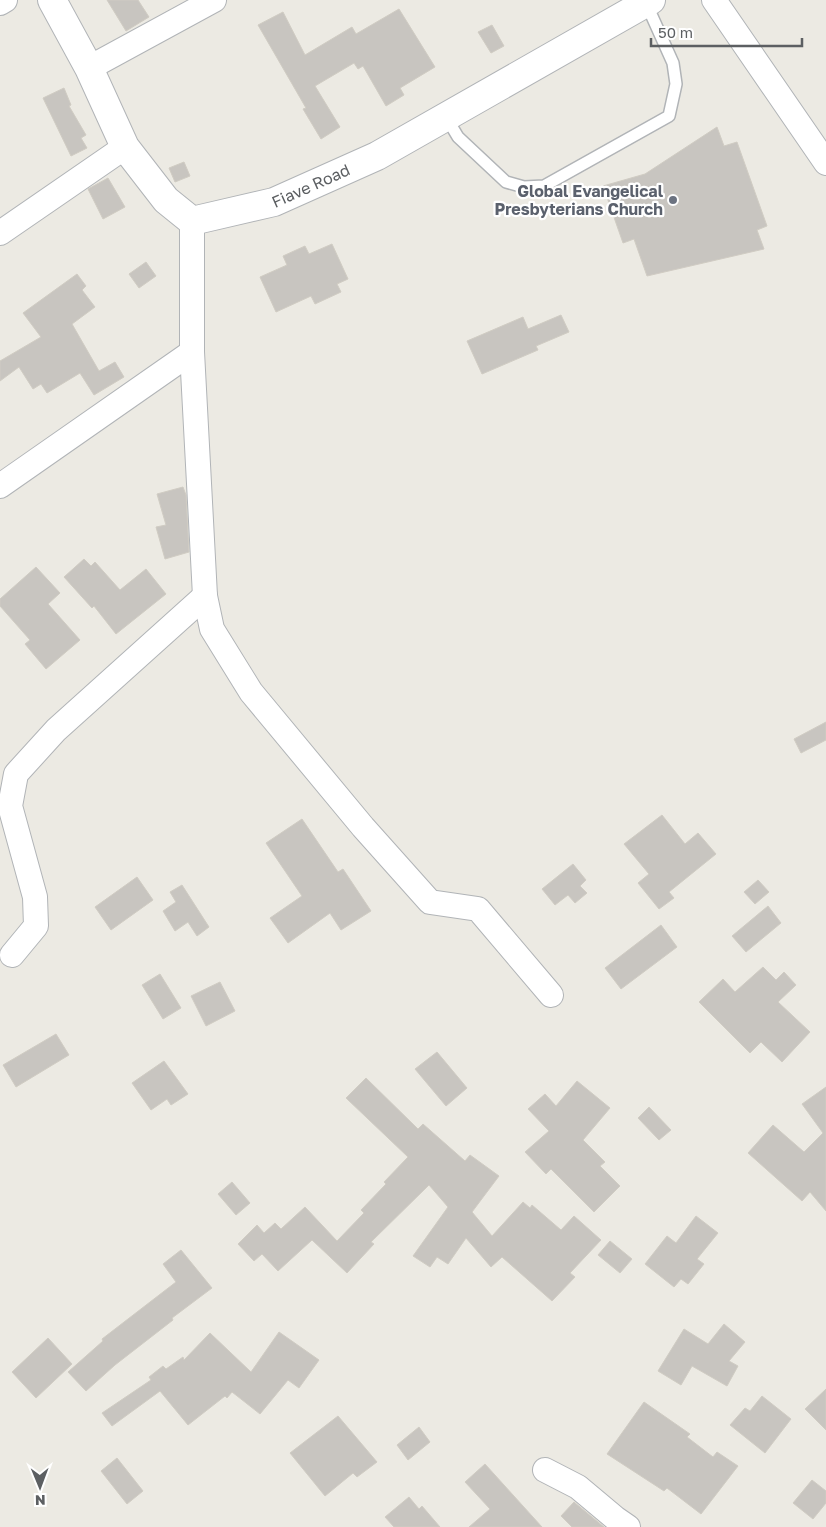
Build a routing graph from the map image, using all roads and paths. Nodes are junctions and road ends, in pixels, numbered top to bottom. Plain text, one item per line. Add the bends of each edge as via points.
1 (5, 0) edge
2 (52, 0) edge
3 (214, 0) edge
4 (714, 0) edge
5 (649, 1) edge
6 (0, 3) edge
7 (89, 68) junction
8 (446, 117) junction
9 (125, 147) junction
10 (826, 163) edge
11 (192, 221) junction
12 (0, 233) edge
13 (192, 352) junction
14 (0, 486) edge
15 (205, 596) junction
16 (12, 955) dead end
17 (551, 995) dead end
18 (546, 1470) dead end
19 (628, 1527) edge

1 - 6 street
2 - 7 street
3 - 7 street
4 - 10 street
5 - 8 street, Fiave Road
5 - 8 lane via 673,63 676,84 669,116 544,186 506,182 458,137
7 - 9 street
8 - 11 street, Fiave Road via 377,156 274,202
9 - 11 street via 166,200
9 - 12 street
11 - 13 street
13 - 14 street
13 - 15 street
15 - 16 street via 56,730 16,774 10,806 35,897 36,926
15 - 17 street via 212,629 251,692 363,827 430,902 478,909
18 - 19 street via 578,1487

